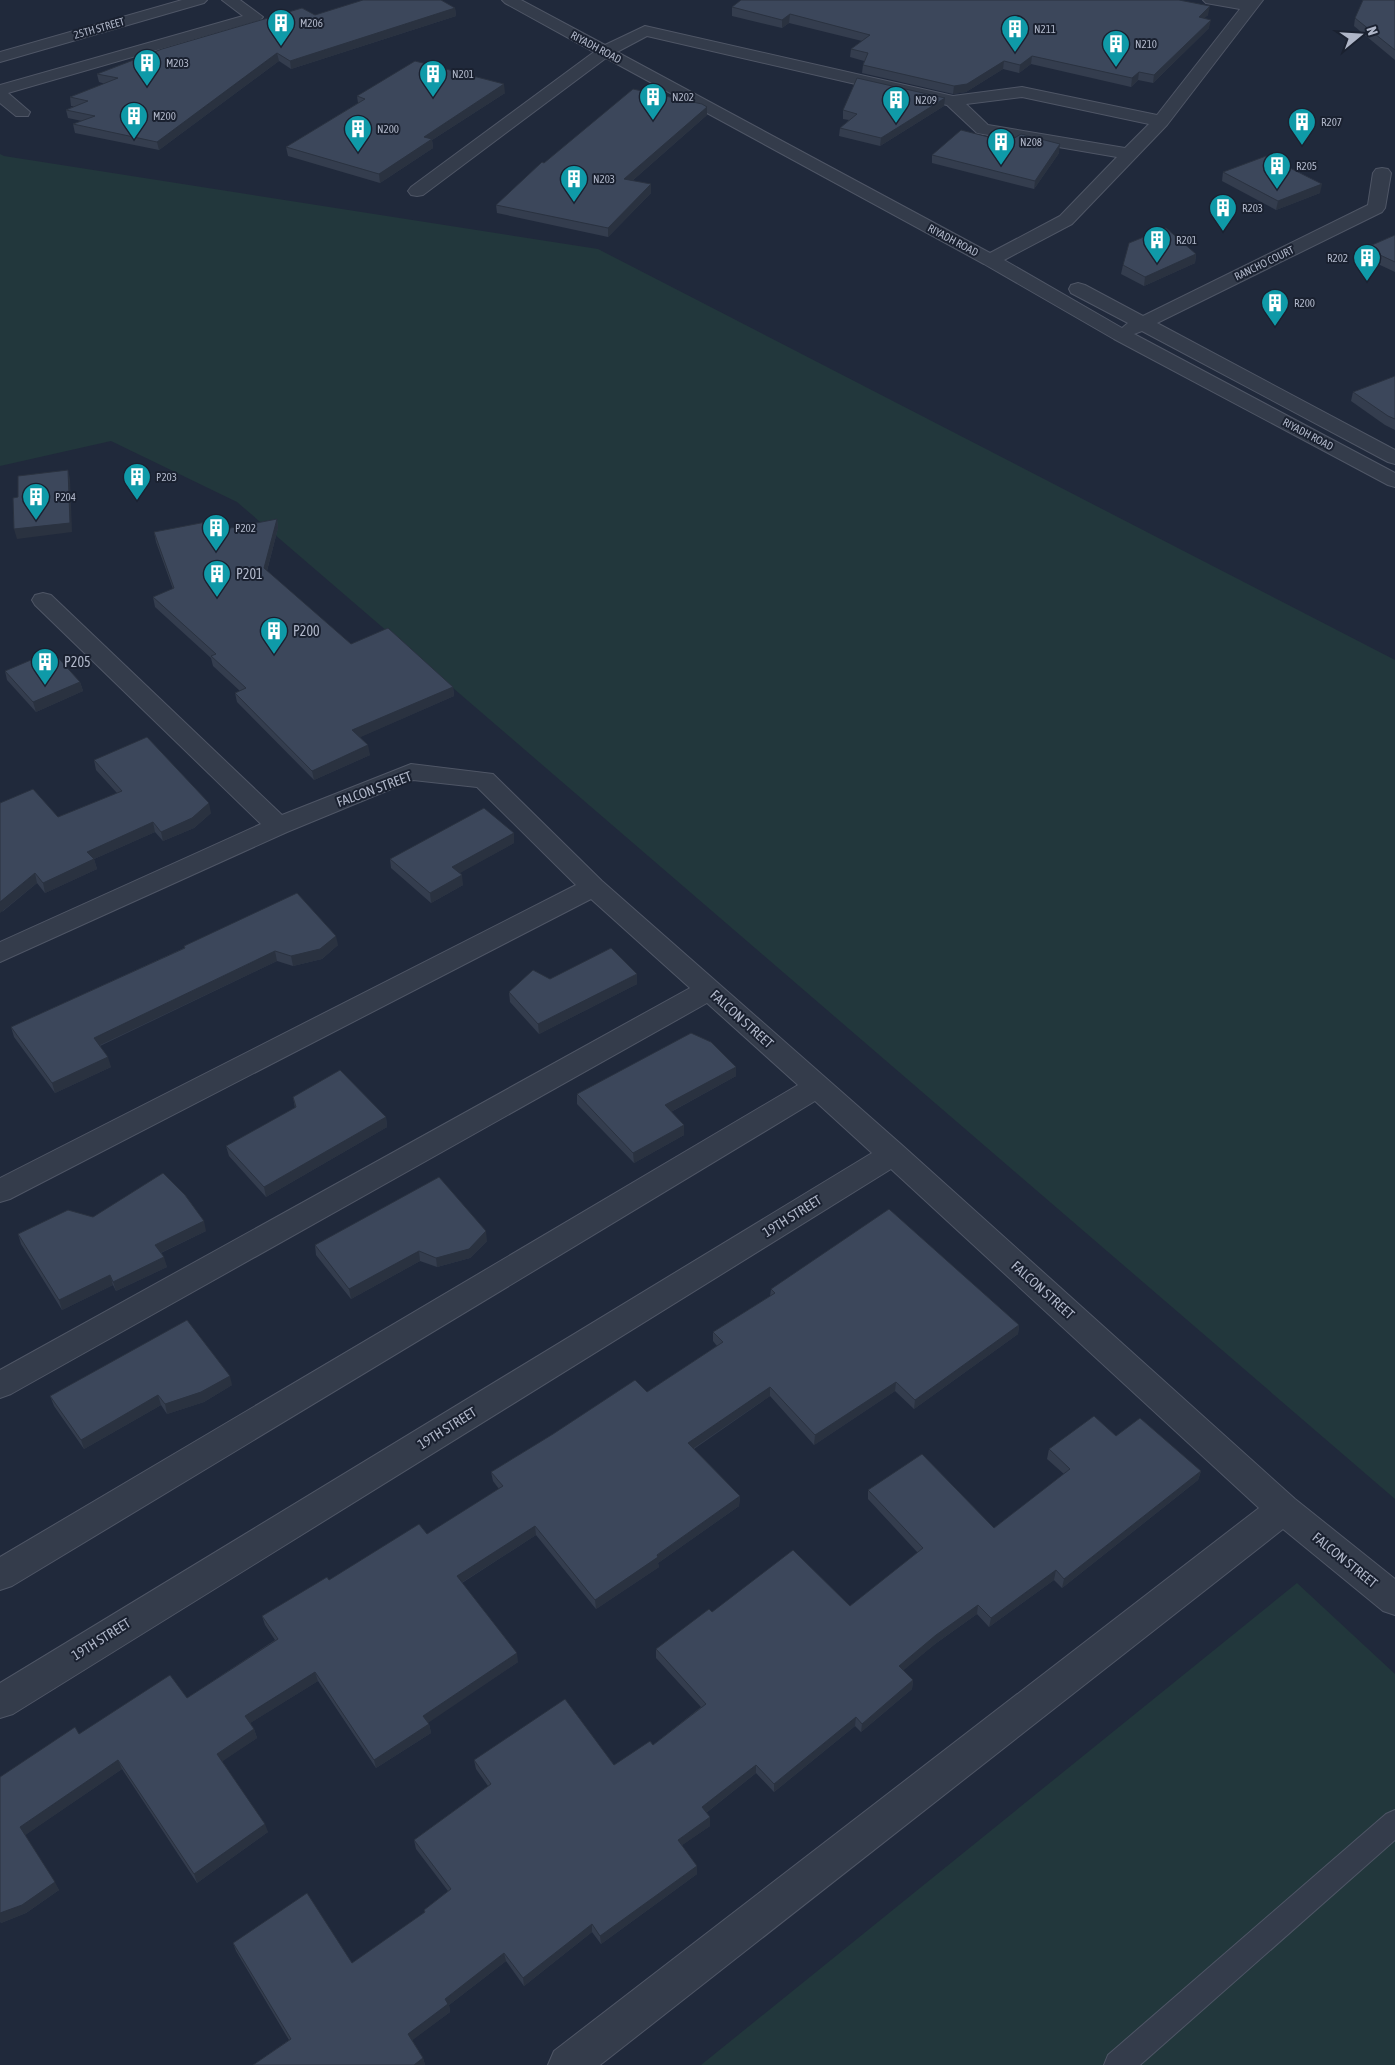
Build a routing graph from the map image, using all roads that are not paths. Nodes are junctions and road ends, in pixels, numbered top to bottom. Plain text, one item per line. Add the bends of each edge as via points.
1 (161, 0) edge
2 (199, 0) edge
3 (230, 0) edge
4 (510, 0) edge
5 (539, 0) edge
6 (1211, 0) edge
7 (1253, 3) edge
8 (621, 43) junction
9 (0, 44) edge
10 (604, 52) junction
11 (0, 57) edge
12 (0, 90) edge
13 (0, 95) edge
14 (953, 101) junction
15 (22, 112) dead end
16 (1161, 122) junction
17 (1130, 154) junction
18 (1382, 173) dead end
19 (417, 191) dead end
20 (1007, 252) junction
21 (990, 260) junction
22 (1050, 274) dead end
23 (1066, 283) dead end
24 (1143, 324) junction
25 (1121, 335) junction
26 (1395, 458) edge
27 (1395, 481) edge
28 (43, 600) dead end
29 (278, 826) junction
30 (593, 887) junction
31 (0, 953) edge
32 (709, 990) junction
33 (818, 1087) junction
34 (893, 1154) junction
35 (0, 1191) edge
36 (0, 1385) edge
37 (1283, 1509) junction
38 (0, 1575) edge
39 (1395, 1600) edge
40 (0, 1702) edge
41 (1395, 1823) edge
42 (568, 2065) edge
43 (1118, 2065) edge

1 - 9 street, 25TH STREET
2 - 11 street, 25TH STREET
3 - 12 street via 255,17
4 - 10 street, RIYADH ROAD
5 - 8 street, RIYADH ROAD
6 - 7 street
7 - 16 street
8 - 10 street
8 - 14 street via 645,31
8 - 20 street, RIYADH ROAD
10 - 19 street
10 - 21 street, RIYADH ROAD
13 - 15 street
14 - 16 street via 1022,92
14 - 17 street via 983,129
16 - 17 street
17 - 20 street via 1066,220
18 - 24 street, RANCHO COURT via 1376,208
20 - 21 street
20 - 22 street, RIYADH ROAD
21 - 25 street, RIYADH ROAD
23 - 24 street, RIYADH ROAD
24 - 25 street, RANCHO COURT
24 - 26 street, RIYADH ROAD
25 - 27 street, RIYADH ROAD
28 - 29 street
29 - 30 street, FALCON STREET via 411,772 484,780
29 - 31 street, FALCON STREET
30 - 32 street, FALCON STREET
30 - 35 street
32 - 33 street, FALCON STREET
32 - 36 street
33 - 34 street, FALCON STREET
33 - 38 street
34 - 37 street, FALCON STREET
34 - 40 street, 19TH STREET
37 - 39 street, FALCON STREET
37 - 42 street
41 - 43 lane

